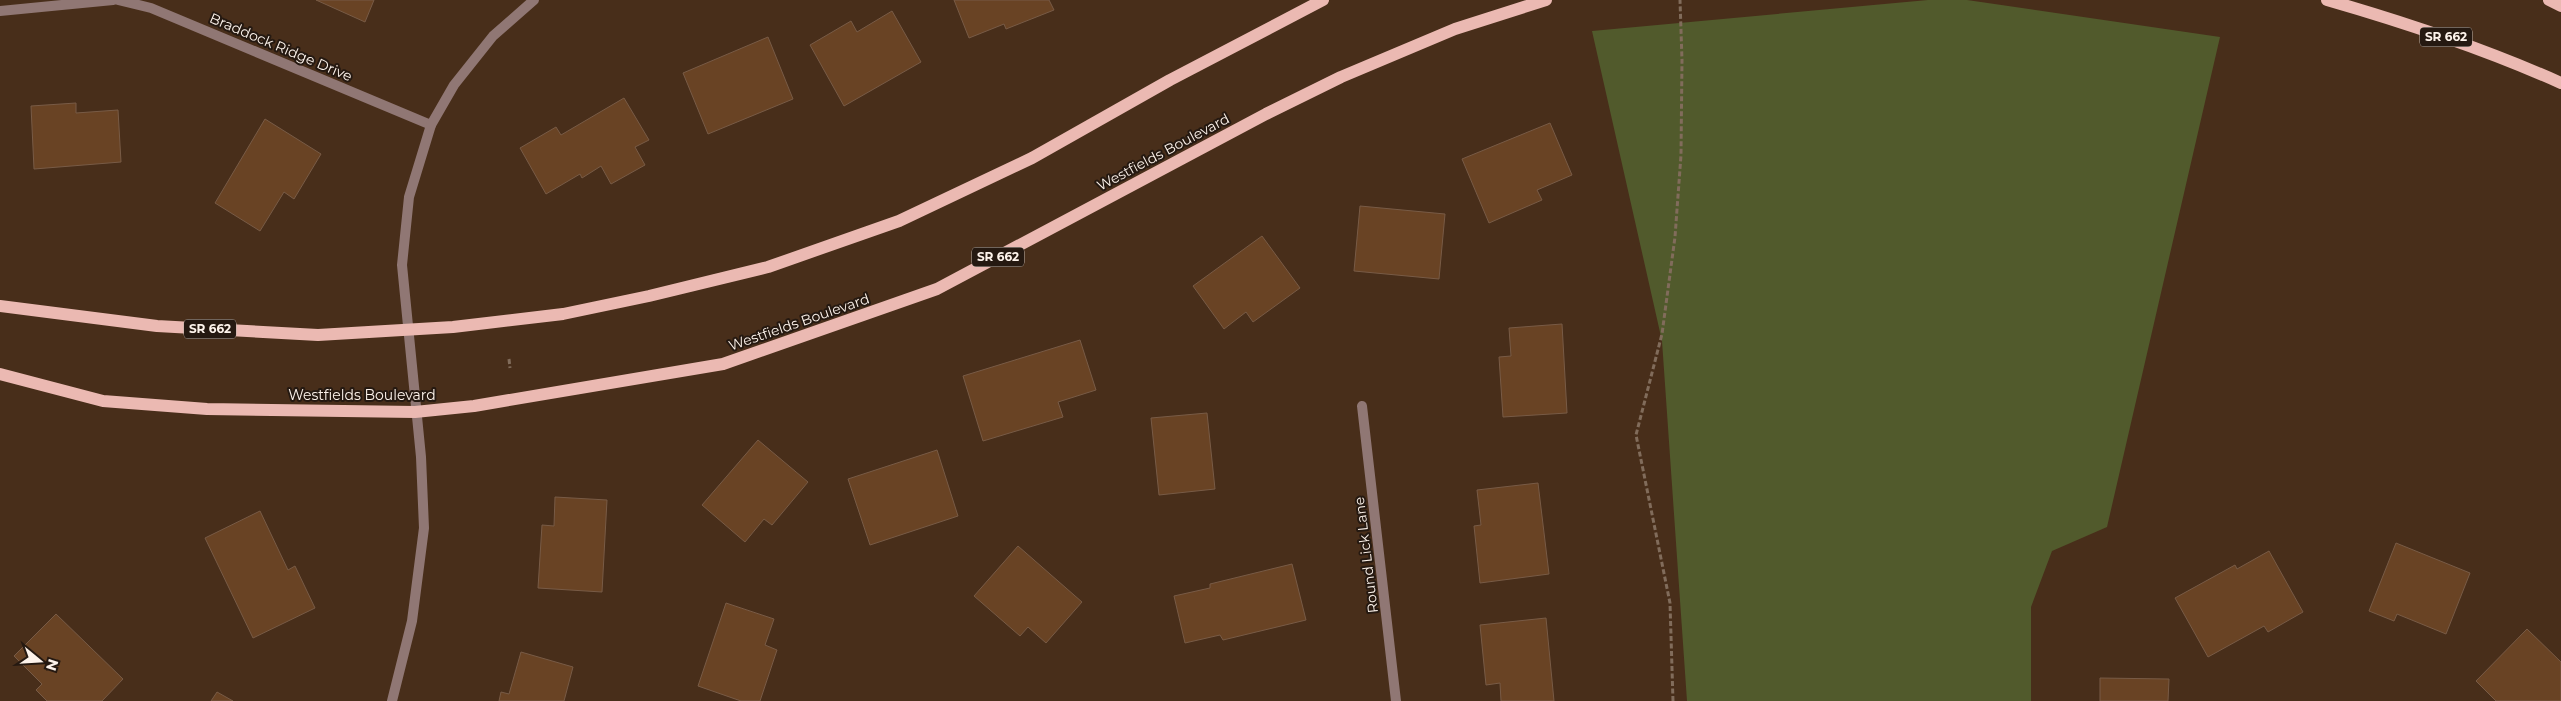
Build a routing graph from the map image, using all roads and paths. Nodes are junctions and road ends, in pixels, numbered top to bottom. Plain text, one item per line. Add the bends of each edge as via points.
1 (113, 0) edge
2 (118, 0) edge
3 (1323, 0) edge
4 (1546, 0) edge
5 (1680, 0) edge
6 (2327, 0) edge
7 (2549, 0) edge
8 (526, 2) edge
9 (2561, 6) edge
10 (0, 11) edge
11 (2561, 83) edge
12 (431, 125) junction
13 (0, 306) edge
14 (408, 330) junction
15 (510, 359) dead end
16 (510, 368) dead end
17 (0, 374) edge
18 (1362, 406) dead end
19 (415, 412) junction
20 (392, 701) edge
21 (1396, 701) edge
22 (1673, 701) edge

1 - 10 street
2 - 12 street, Braddock Ridge Drive via 151,8
3 - 14 main road, SR 662 via 1170,80 1032,158 899,221 768,267 649,296 563,314
4 - 19 main road, Westfields Boulevard / SR 662 via 1455,29 1341,77 928,293 724,364 474,406
5 - 22 path via 1681,155 1675,237 1662,334 1636,435 1670,603
6 - 11 main road, SR 662 via 2410,24 2520,64
7 - 9 main road
8 - 12 street via 493,36 454,85
12 - 14 street via 410,198 405,236 402,265
13 - 14 main road, SR 662 via 157,326 318,335
14 - 19 street
15 - 16 path
17 - 19 main road, Westfields Boulevard / SR 662 via 103,401 207,409
18 - 21 street, Round Lick Lane
19 - 20 street via 421,456 424,528 412,621

